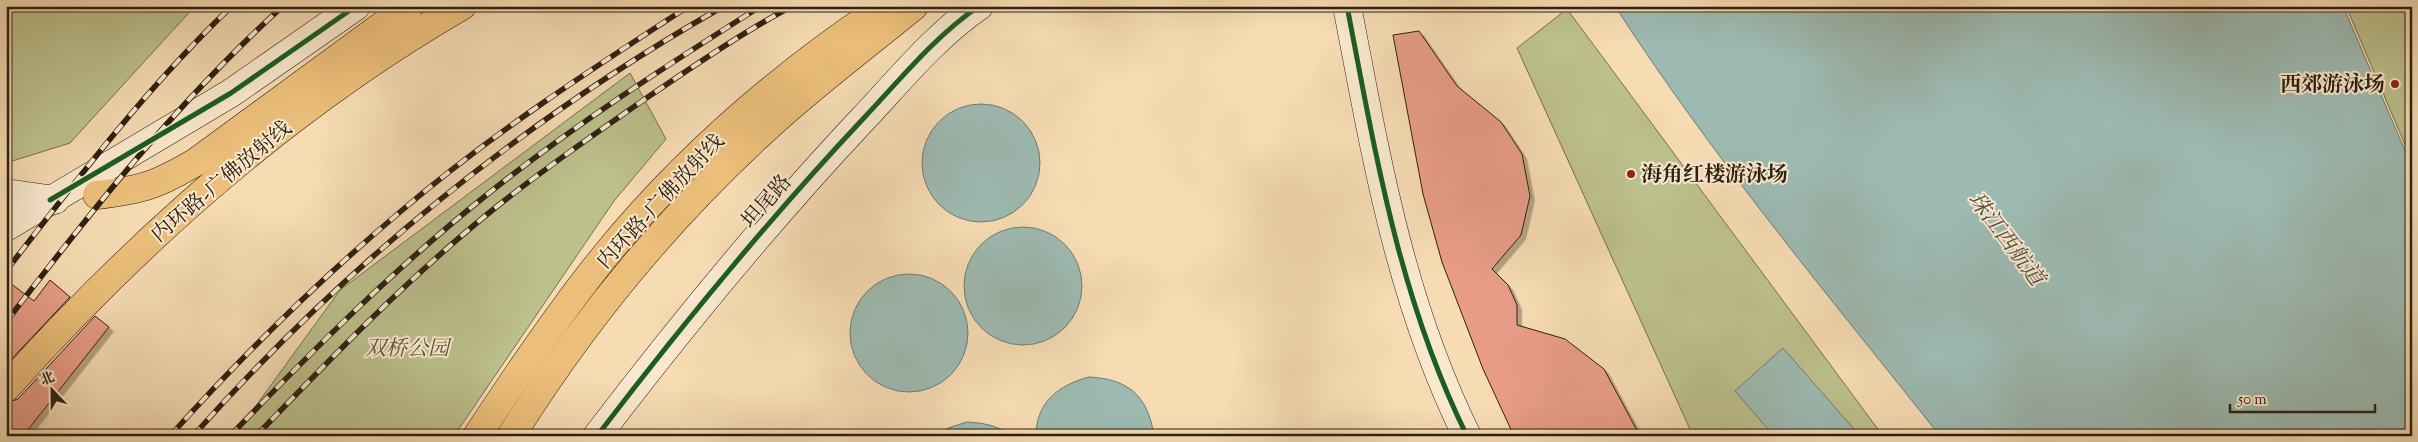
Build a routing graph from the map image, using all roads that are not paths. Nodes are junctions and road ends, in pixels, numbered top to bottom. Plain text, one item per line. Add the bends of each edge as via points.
1 (356, 6) edge
2 (409, 6) edge
3 (462, 6) edge
4 (885, 6) edge
5 (914, 6) edge
6 (979, 6) edge
7 (1347, 6) edge
8 (6, 193) edge
9 (97, 196) joint
10 (50, 200) junction
11 (6, 210) edge
12 (6, 227) edge
13 (6, 388) edge
14 (517, 427) edge
15 (477, 436) edge
16 (597, 436) edge
17 (1467, 436) edge

1 - 10 street via 231,93
2 - 9 highway via 234,136 165,181 142,189
3 - 13 highway, 内环路-广佛放射线 via 365,67 250,154 121,267
4 - 15 highway, 内环路-广佛放射线 via 780,82 656,199 577,293
5 - 14 highway via 762,132 692,200 620,282 578,336
6 - 16 street, 坦尾路 via 940,38 767,224
7 - 17 street via 1384,199 1401,266 1426,341
8 - 10 street
9 - 10 street
10 - 11 street
10 - 12 street

